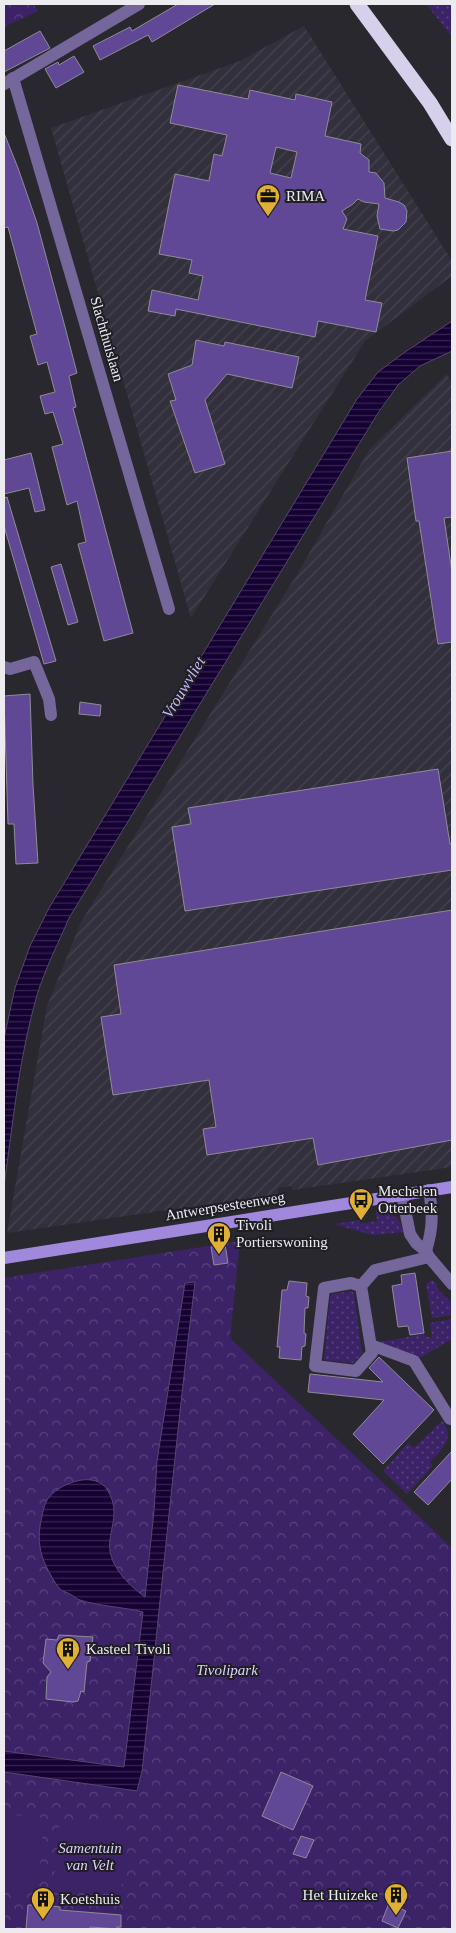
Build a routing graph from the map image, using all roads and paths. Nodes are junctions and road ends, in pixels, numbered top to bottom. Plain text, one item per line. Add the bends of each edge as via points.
1 (139, 4) edge
2 (357, 4) edge
3 (8, 81) edge
4 (452, 139) edge
5 (169, 609) dead end
6 (4, 667) edge
7 (51, 715) dead end
8 (452, 1187) edge
9 (429, 1190) junction
10 (402, 1195) junction
11 (428, 1254) junction
12 (4, 1258) edge
13 (452, 1284) edge
14 (361, 1286) junction
15 (371, 1345) junction
16 (452, 1419) edge

1 - 3 street
2 - 4 highway via 430,103
3 - 5 street, Slachthuislaan
6 - 7 street via 10,669 34,662 49,699
8 - 9 main road, Antwerpsesteenweg
9 - 10 main road, Antwerpsesteenweg
9 - 11 street via 432,1229
10 - 11 street via 410,1234
10 - 12 main road, Antwerpsesteenweg
11 - 13 street
11 - 14 street via 375,1270
14 - 15 street
14 - 15 street via 351,1283 324,1288 315,1366 356,1371 372,1353
15 - 16 street via 414,1361

